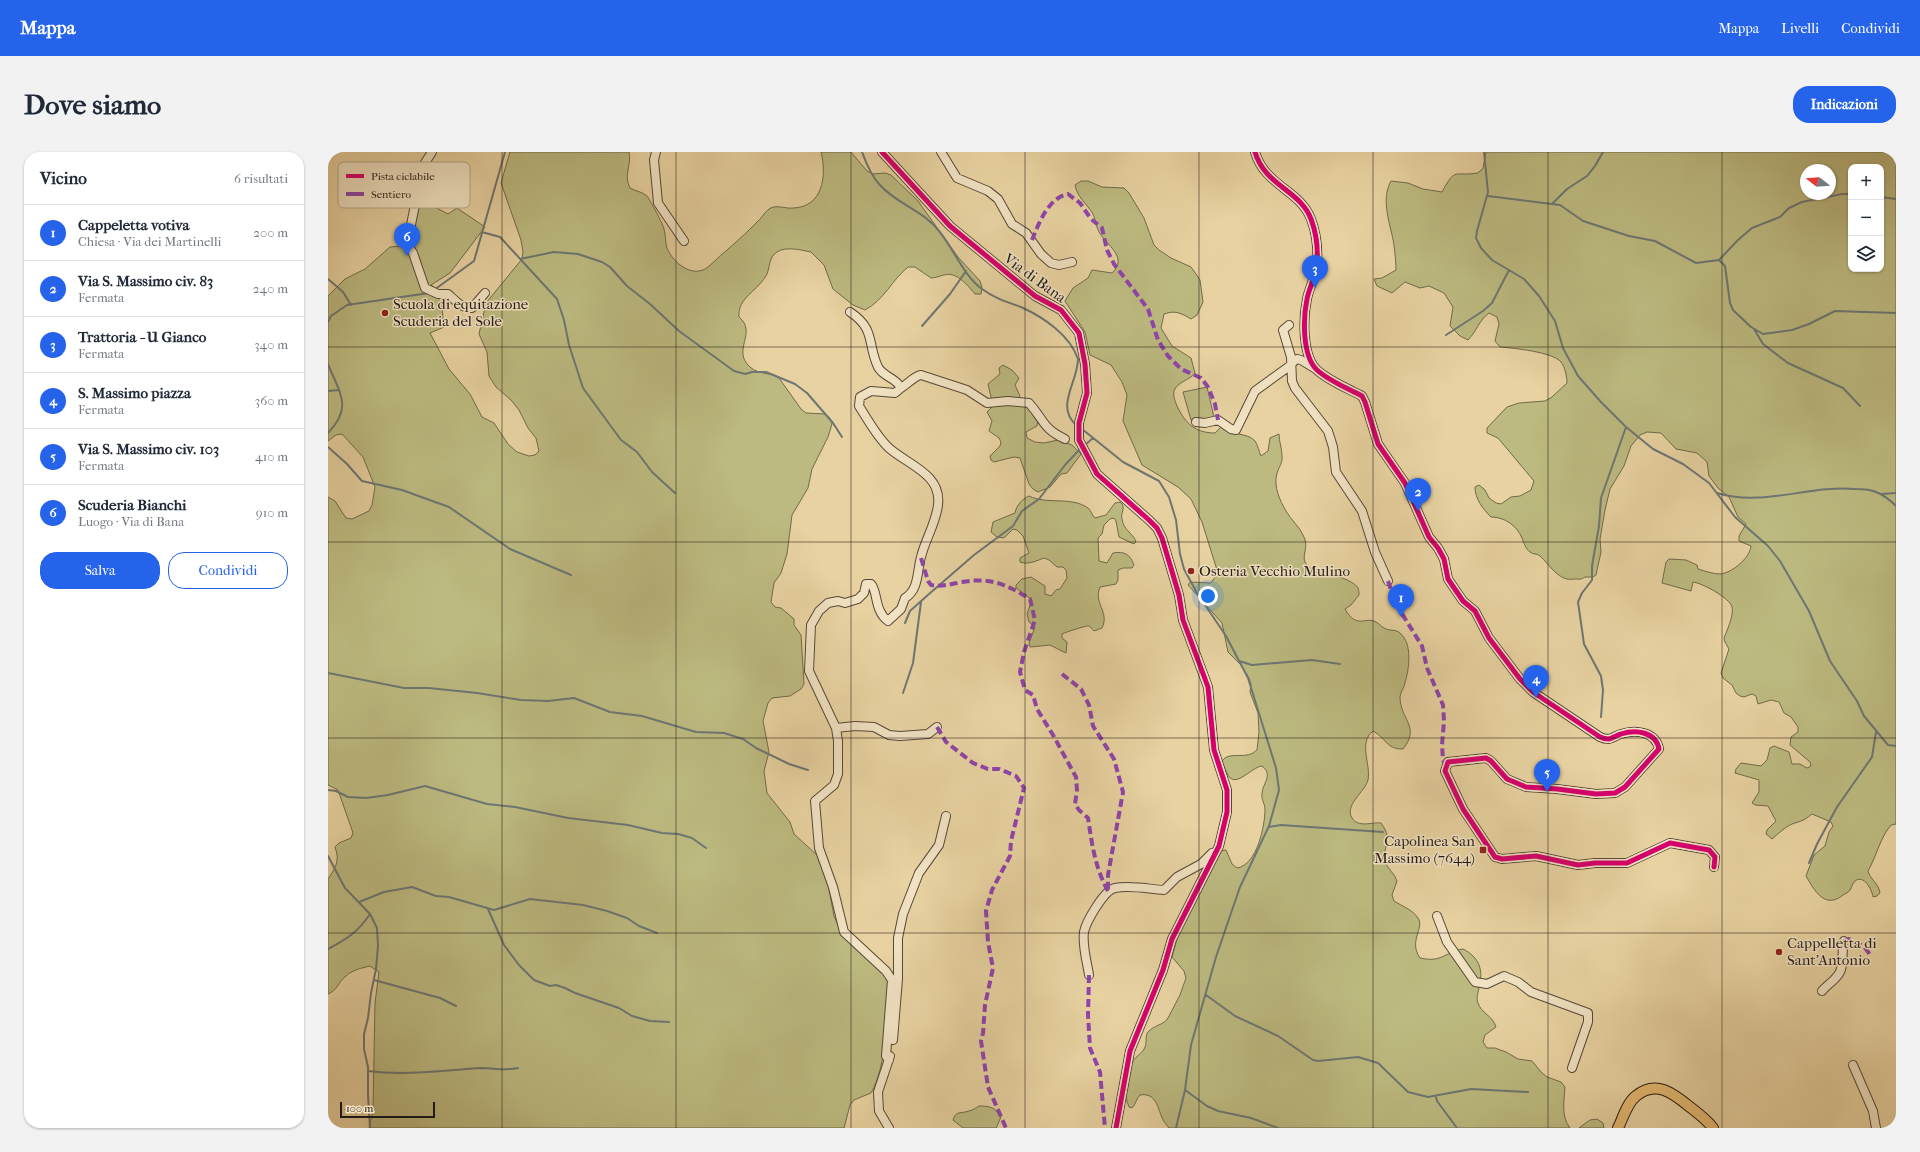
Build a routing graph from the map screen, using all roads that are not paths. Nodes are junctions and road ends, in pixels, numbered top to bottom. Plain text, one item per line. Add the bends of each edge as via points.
1 (432, 152) edge
2 (656, 152) edge
3 (882, 152) edge
4 (941, 152) edge
5 (1255, 152) edge
6 (425, 162) edge
7 (414, 208) edge
8 (684, 240) dead end
9 (1072, 262) dead end
10 (484, 293) dead end
11 (850, 312) dead end
12 (1289, 325) dead end
13 (1291, 367) junction
14 (1316, 369) junction
15 (901, 388) junction
16 (1196, 422) dead end
17 (1065, 439) dead end
18 (1388, 581) dead end
19 (937, 727) dead end
20 (836, 728) junction
21 (946, 816) dead end
22 (1219, 846) junction
23 (1714, 867) dead end
24 (1436, 916) dead end
25 (1844, 941) dead end
26 (1089, 975) dead end
27 (1822, 991) dead end
28 (889, 1060) junction
29 (1853, 1065) dead end
30 (1572, 1068) dead end
31 (889, 1128) edge
32 (1116, 1128) edge
33 (1618, 1128) edge
34 (1713, 1128) edge
35 (1876, 1128) edge

1 - 6 street
2 - 8 street via 654,160 658,203
3 - 22 street, Via di Bana via 950,226 1030,292 1061,310 1079,333 1087,393 1079,423 1079,440 1097,474 1157,528 1179,595 1183,620 1208,686 1214,750 1227,790 1227,812
4 - 9 street via 957,178 988,191 998,199 1012,224 1026,233 1051,263 1059,265
5 - 14 street via 1259,164 1268,175 1304,206 1311,219 1317,265 1307,300 1305,339 1308,356
7 - 10 street via 406,244 413,253 426,288 438,294 448,294 462,307 472,308
11 - 15 street via 868,330 879,368
12 - 13 street via 1283,330 1283,335 1291,357
13 - 14 street via 1297,359
13 - 16 street via 1255,391 1236,430 1218,420
13 - 18 street via 1292,381 1298,395 1328,431 1336,472 1362,511
14 - 23 street via 1362,396 1378,444 1405,483 1428,537 1444,560 1448,579 1463,601 1475,611 1489,638 1520,679 1533,692 1600,737 1608,739 1622,733 1640,732 1651,736 1658,743 1659,749 1625,787 1615,793 1596,794 1526,787 1507,780 1486,758 1448,762 1445,771 1463,809 1495,857 1502,859 1536,856 1578,865 1627,863 1670,843 1708,850 1715,857
15 - 17 street via 921,375 967,390 987,403 1029,403 1047,429
15 - 20 street via 895,393 869,392 860,397 859,406 890,449 931,479 938,489 938,505 921,558 917,581 896,615 888,621 883,617 873,586 866,584 864,593 858,599 845,603 828,603 810,625 809,671
19 - 20 street via 928,734 900,736 889,735 874,726
20 - 28 street via 838,774 834,784 815,801 819,848 833,887 844,932 886,971 892,980 886,1056
21 - 28 street via 939,845 919,873 903,914 898,938 898,979
22 - 26 street via 1201,864 1177,877 1164,890 1113,888 1108,891 1084,932
22 - 32 street, Via di Bana via 1172,938 1163,970 1130,1051
24 - 30 street via 1448,942 1475,982 1488,984 1504,976 1531,992 1588,1013 1588,1022
25 - 27 street via 1841,969
28 - 31 street via 878,1092 879,1110
29 - 35 street via 1872,1111
33 - 34 main road via 1632,1100 1646,1089 1656,1088 1676,1095

